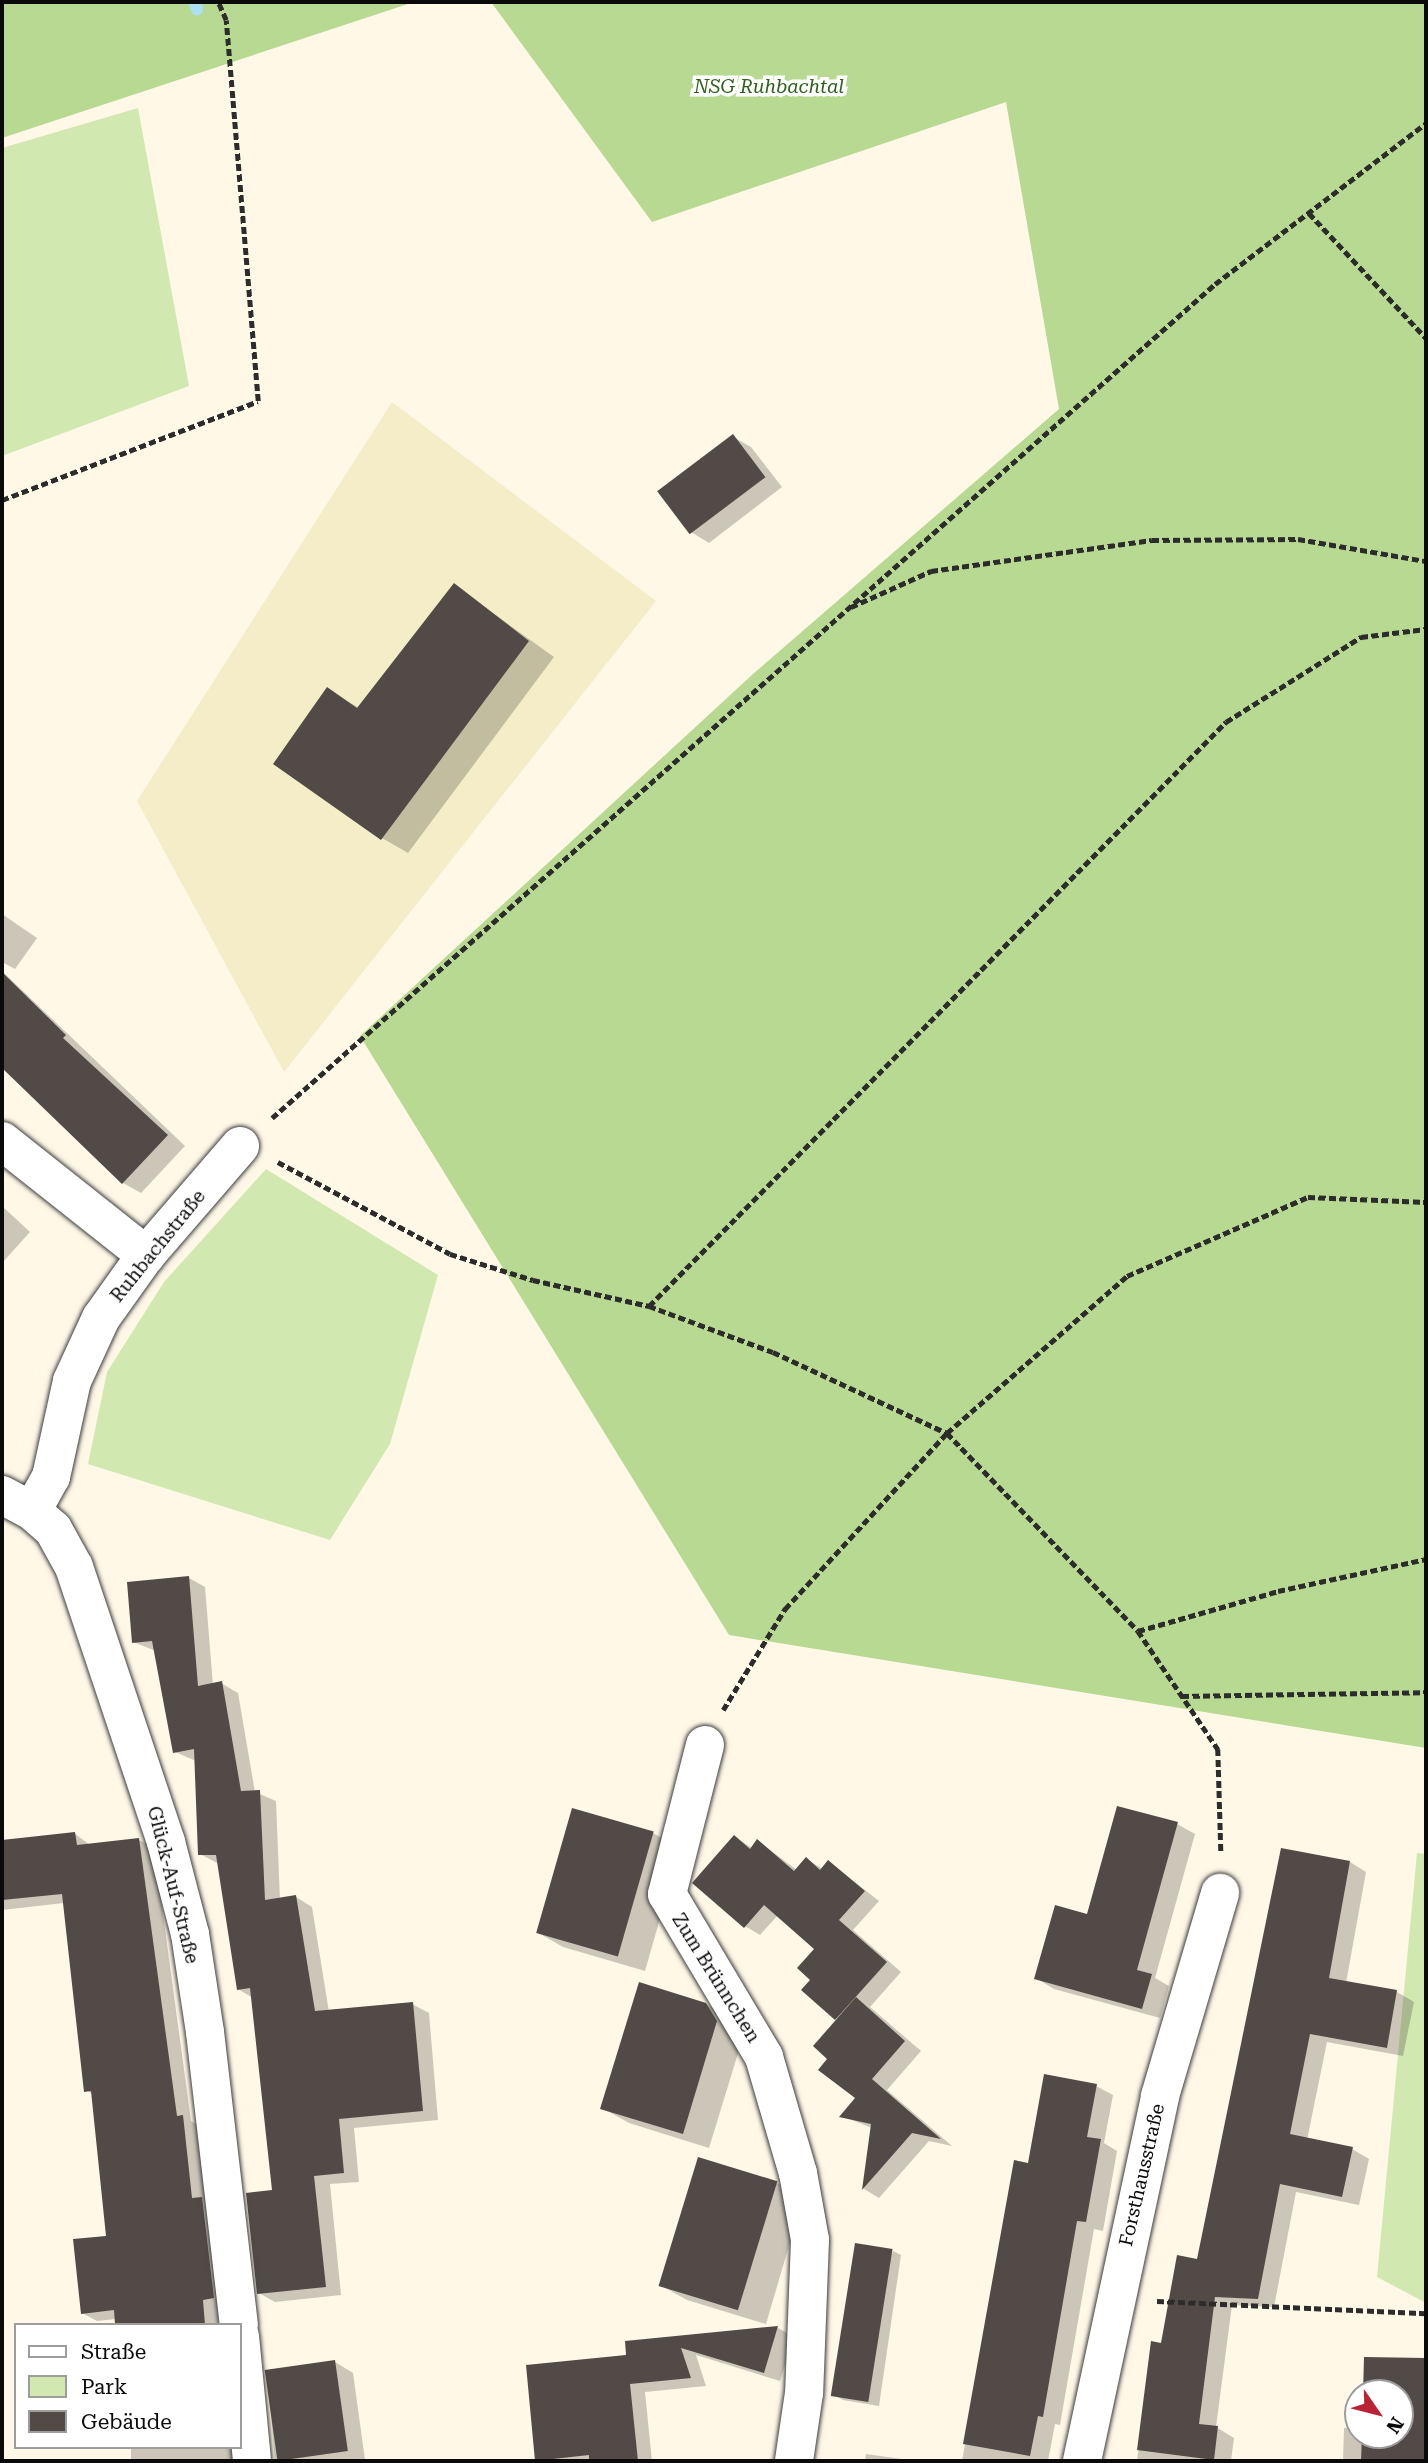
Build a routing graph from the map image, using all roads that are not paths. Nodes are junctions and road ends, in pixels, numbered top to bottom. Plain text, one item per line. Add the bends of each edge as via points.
1 (2, 1141) edge
2 (240, 1146) road end
3 (146, 1255) junction
4 (17, 1503) edge
5 (705, 1745) road end
6 (1220, 1893) road end
7 (239, 2323) edge
8 (242, 2357) edge
9 (252, 2461) edge
10 (794, 2461) edge
11 (1082, 2461) edge

1 - 3 street
2 - 3 street, Ruhbachstraße
3 - 4 street, Ruhbachstraße via 101,1318 72,1381 51,1477
4 - 7 street, Glück-Auf-Straße via 53,1530 74,1567 166,1842 186,1921 223,2163
5 - 10 street, Zum Brünnchen via 667,1894 764,2057 799,2173 810,2240 804,2393
6 - 11 street, Forsthausstraße via 1160,2096
8 - 9 street

